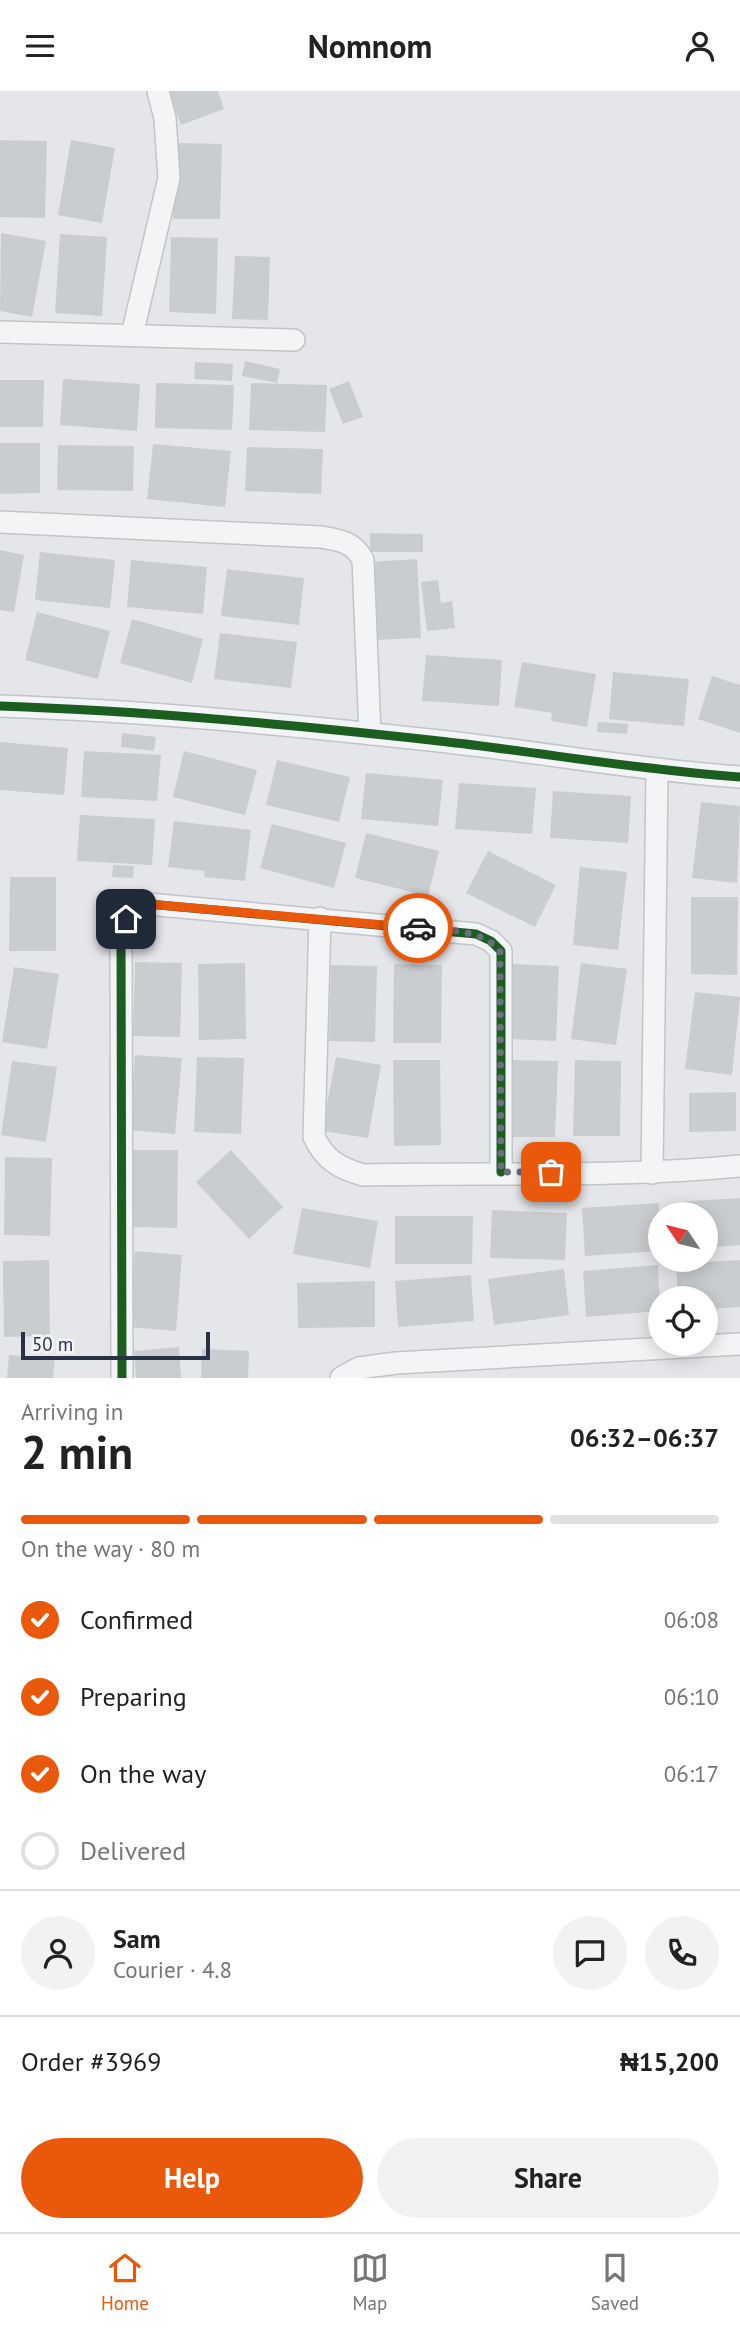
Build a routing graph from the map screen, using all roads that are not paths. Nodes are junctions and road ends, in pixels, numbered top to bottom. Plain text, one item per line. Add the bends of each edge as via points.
1 (158, 91) edge
2 (0, 332) edge
3 (132, 335) junction
4 (294, 340) dead end
5 (0, 523) edge
6 (0, 706) edge
7 (370, 734) junction
8 (657, 771) junction
9 (740, 777) edge
10 (320, 918) junction
11 (740, 1166) edge
12 (501, 1172) junction
13 (652, 1173) junction
14 (740, 1344) edge
15 (122, 1378) edge
16 (341, 1378) edge

1 - 3 street via 165,118 169,178
2 - 3 street
3 - 4 street
5 - 7 street via 342,540 357,549 363,560
6 - 7 street via 127,711
7 - 8 street
8 - 9 street
8 - 13 street
10 - 12 street via 475,934 500,951
10 - 12 street via 314,1137 323,1155 344,1170 363,1175
10 - 15 street via 148,904 126,919 121,934
11 - 13 street
12 - 13 street
14 - 16 street via 396,1363 359,1368

